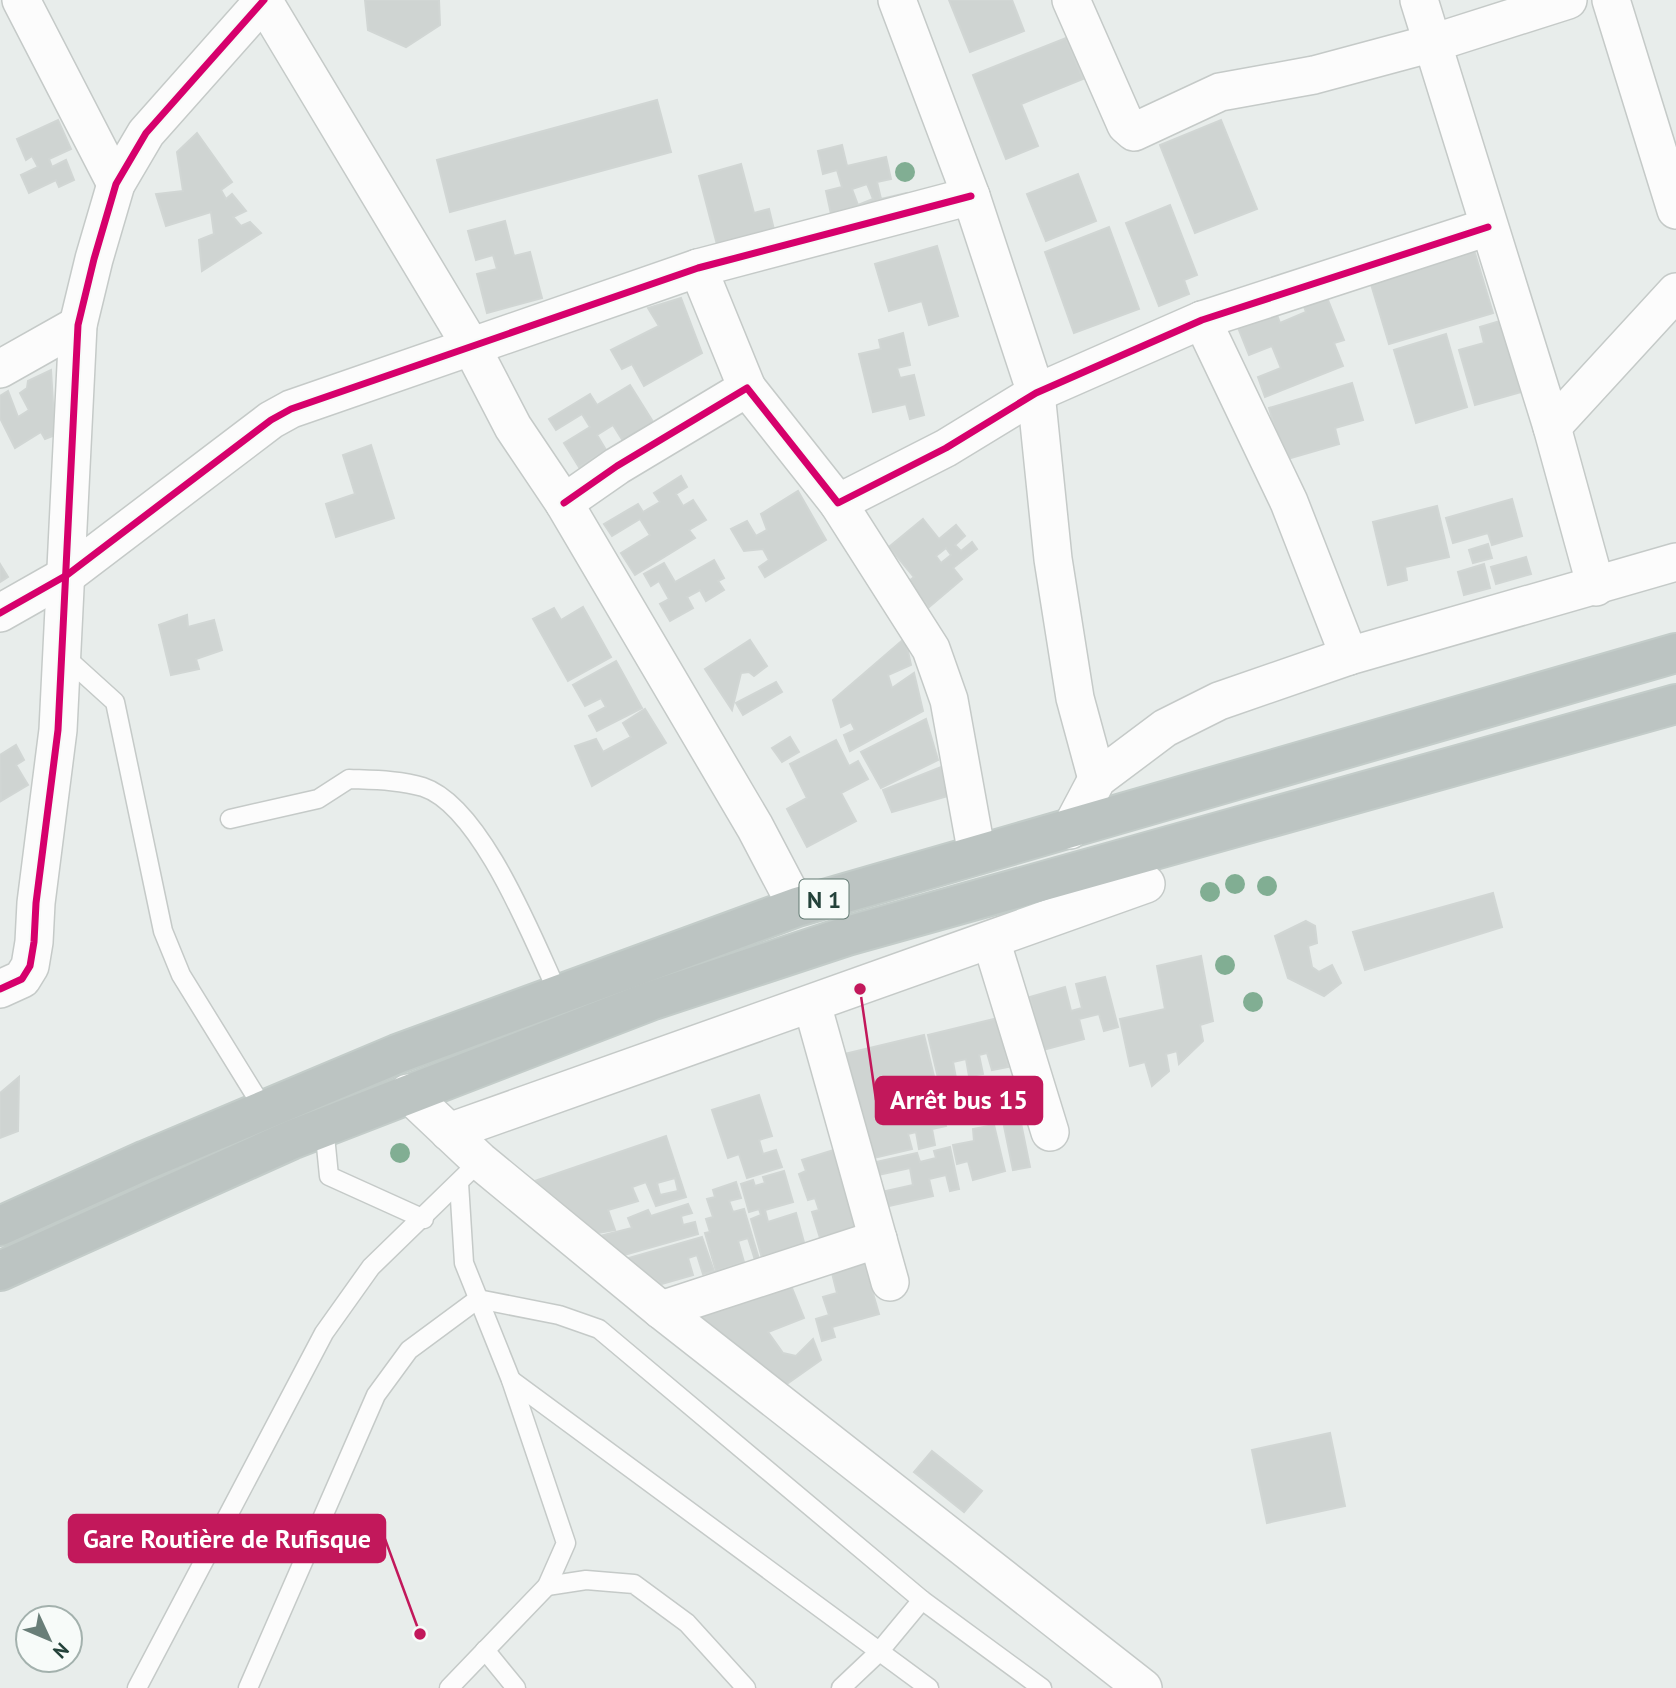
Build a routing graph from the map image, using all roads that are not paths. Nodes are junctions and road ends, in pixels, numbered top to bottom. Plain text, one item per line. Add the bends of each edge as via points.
1 (21, 0) edge
2 (263, 0) edge
3 (897, 0) edge
4 (1072, 0) edge
5 (1419, 0) edge
6 (1568, 0) edge
7 (1611, 0) edge
8 (1433, 43) junction
9 (116, 184) junction
10 (971, 196) junction
11 (1676, 210) edge
12 (1488, 227) junction
13 (698, 268) junction
14 (1676, 292) edge
15 (1202, 320) junction
16 (79, 325) junction
17 (472, 348) junction
18 (0, 369) edge
19 (747, 388) junction
20 (1036, 393) junction
21 (1552, 426) junction
22 (564, 503) junction
23 (838, 503) junction
24 (1676, 562) edge
25 (67, 575) junction
26 (1596, 587) junction
27 (0, 613) edge
28 (1676, 653) edge
29 (62, 654) junction
30 (1349, 656) junction
31 (1676, 704) edge
32 (1097, 779) junction
33 (230, 820) dead end
34 (1070, 830) junction
35 (977, 855) junction
36 (1146, 884) dead end
37 (797, 907) junction
38 (991, 940) junction
39 (0, 989) edge
40 (558, 993) junction
41 (812, 1004) junction
42 (408, 1093) junction
43 (265, 1111) junction
44 (324, 1126) junction
45 (449, 1132) junction
46 (1050, 1132) dead end
47 (470, 1172) junction
48 (424, 1219) junction
49 (0, 1226) edge
50 (878, 1239) junction
51 (0, 1271) edge
52 (890, 1282) dead end
53 (478, 1298) junction
54 (661, 1310) junction
55 (511, 1380) junction
56 (547, 1586) junction
57 (922, 1600) junction
58 (485, 1650) junction
59 (878, 1654) junction
60 (137, 1688) edge
61 (248, 1688) edge
62 (449, 1688) edge
63 (516, 1688) edge
64 (747, 1688) edge
65 (841, 1688) edge
66 (929, 1688) edge
67 (1042, 1688) edge
68 (1143, 1688) edge

1 - 9 street
2 - 9 street via 146,133
2 - 17 street
3 - 10 street
4 - 8 street via 1126,125 1134,132 1220,92 1276,84
5 - 8 street
6 - 8 street
7 - 11 street
8 - 12 street
9 - 16 street
10 - 13 street
10 - 20 street
12 - 15 street
12 - 21 street
13 - 17 street
13 - 19 street
14 - 21 street
15 - 20 street
15 - 30 street via 1289,502
16 - 18 street
16 - 25 street
17 - 22 street via 513,427
17 - 25 street via 291,409 271,420
19 - 22 street
19 - 23 street
20 - 23 street via 946,448
20 - 32 street via 1053,559 1075,698
21 - 26 street
22 - 37 street via 755,827
23 - 35 street via 931,649 949,700
24 - 26 street
25 - 27 street
25 - 29 street
26 - 30 street
28 - 34 highway, N 1
29 - 39 street via 58,730 30,965 22,979
29 - 43 lane via 115,702 163,932 181,975
30 - 32 street via 1219,701 1176,722
31 - 42 highway, N 1 via 847,936 653,1000
32 - 34 street
33 - 40 lane via 317,799 349,779 425,788 457,809 481,839
34 - 35 highway, N 1
35 - 37 highway, N 1
36 - 38 street
37 - 40 highway, N 1
38 - 41 street
38 - 46 street
40 - 43 highway, N 1 via 397,1054
41 - 45 street
41 - 50 street
42 - 44 highway, N 1
42 - 45 street
43 - 49 highway, N 1
44 - 48 lane via 329,1176
44 - 51 highway, N 1
45 - 47 street
47 - 48 lane
47 - 53 lane via 464,1263
47 - 54 street
48 - 60 lane via 370,1267 324,1333
50 - 52 street
50 - 54 street
53 - 55 lane
53 - 57 lane via 559,1315 599,1329
53 - 61 lane via 409,1350 376,1395
54 - 68 street
55 - 56 lane via 566,1543
55 - 59 lane
56 - 58 lane
56 - 64 lane via 586,1580 634,1584 687,1623
57 - 59 lane
57 - 67 lane
58 - 62 lane
58 - 63 lane
59 - 65 lane
59 - 66 lane

